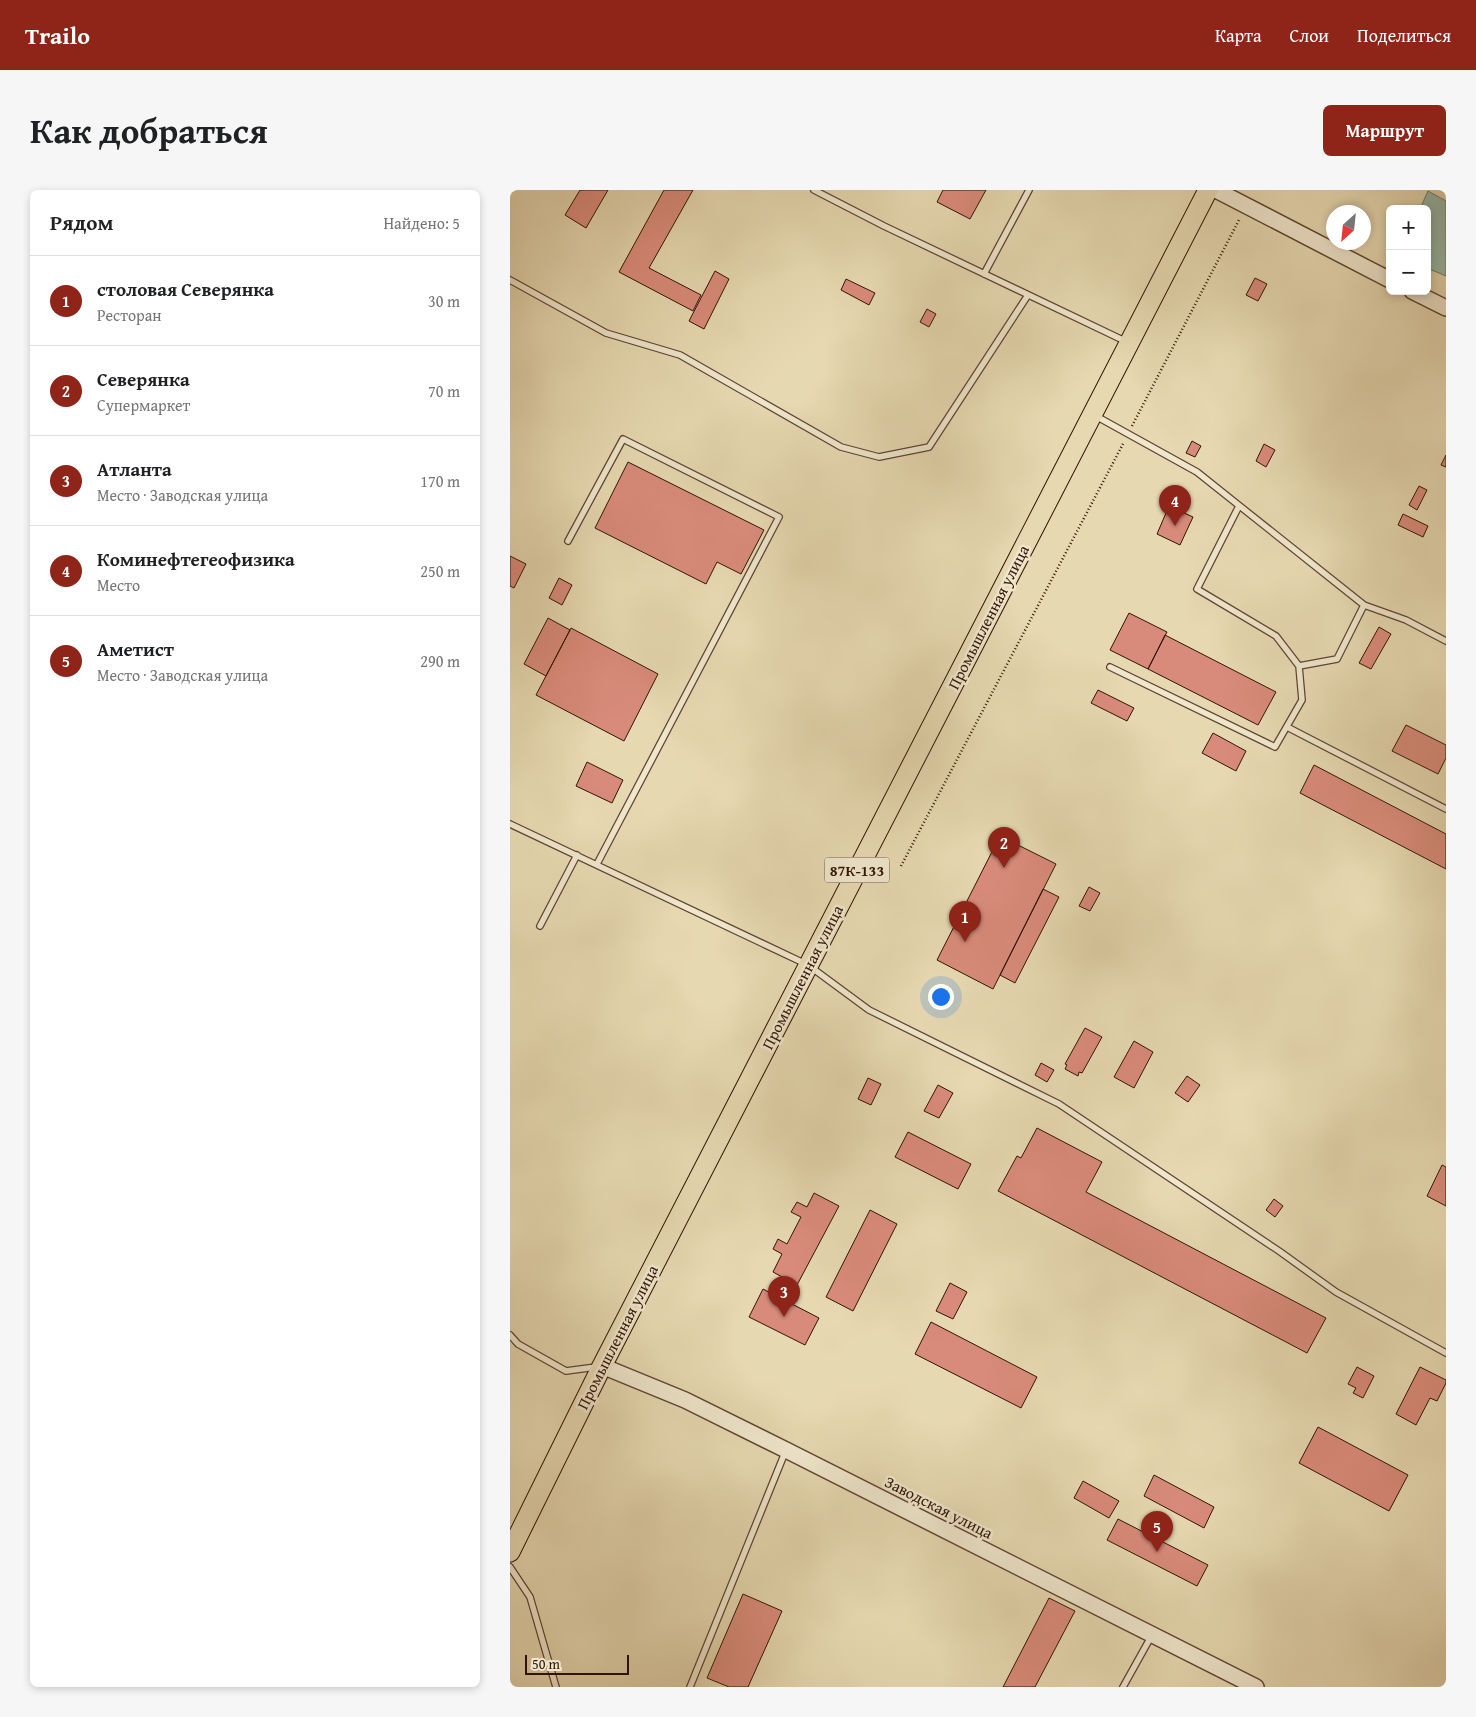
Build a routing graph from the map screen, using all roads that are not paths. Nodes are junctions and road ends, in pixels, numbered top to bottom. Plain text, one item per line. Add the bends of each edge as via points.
1 (814, 190) edge
2 (1028, 190) edge
3 (1208, 190) edge
4 (1216, 190) edge
5 (984, 274) junction
6 (1386, 278) edge
7 (510, 280) edge
8 (1028, 295) junction
9 (1420, 295) edge
10 (1446, 308) edge
11 (1129, 343) junction
12 (1092, 414) junction
13 (1239, 506) junction
14 (568, 541) dead end
15 (1364, 604) junction
16 (1446, 641) edge
17 (1299, 666) junction
18 (1110, 667) dead end
19 (1287, 726) junction
20 (1446, 809) edge
21 (510, 824) edge
22 (577, 855) junction
23 (597, 864) junction
24 (540, 926) dead end
25 (808, 965) junction
26 (510, 1335) edge
27 (1446, 1353) edge
28 (602, 1366) junction
29 (786, 1450) junction
30 (510, 1552) edge
31 (510, 1567) edge
32 (1153, 1633) junction
33 (556, 1687) edge
34 (690, 1687) edge
35 (1122, 1687) edge
36 (1256, 1687) edge

1 - 5 lane
2 - 5 lane
3 - 11 main road, Промышленная улица / 87К-133
4 - 6 street
5 - 8 lane
7 - 8 lane via 606,333 680,355 841,448 879,457 929,447
8 - 11 lane
9 - 10 street
11 - 12 main road, Промышленная улица / 87К-133
12 - 13 lane via 1197,472
12 - 25 main road, Промышленная улица / 87К-133
13 - 15 lane
13 - 17 lane via 1197,589 1276,636
14 - 23 lane via 623,439 778,517
15 - 16 lane via 1406,620
15 - 17 lane via 1337,659
17 - 19 lane via 1302,700
18 - 19 lane via 1275,747
19 - 20 lane
21 - 22 lane
22 - 23 lane
22 - 24 lane
23 - 25 lane
25 - 27 lane via 869,1010 894,1024 1059,1104 1336,1292
25 - 28 main road, Промышленная улица / 87К-133
26 - 28 lane via 518,1344 566,1371
28 - 29 street, Заводская улица via 684,1400
28 - 30 main road, Промышленная улица / 87К-133
29 - 32 street, Заводская улица
29 - 34 lane
31 - 33 lane via 530,1597
32 - 35 lane
32 - 36 street, Заводская улица

